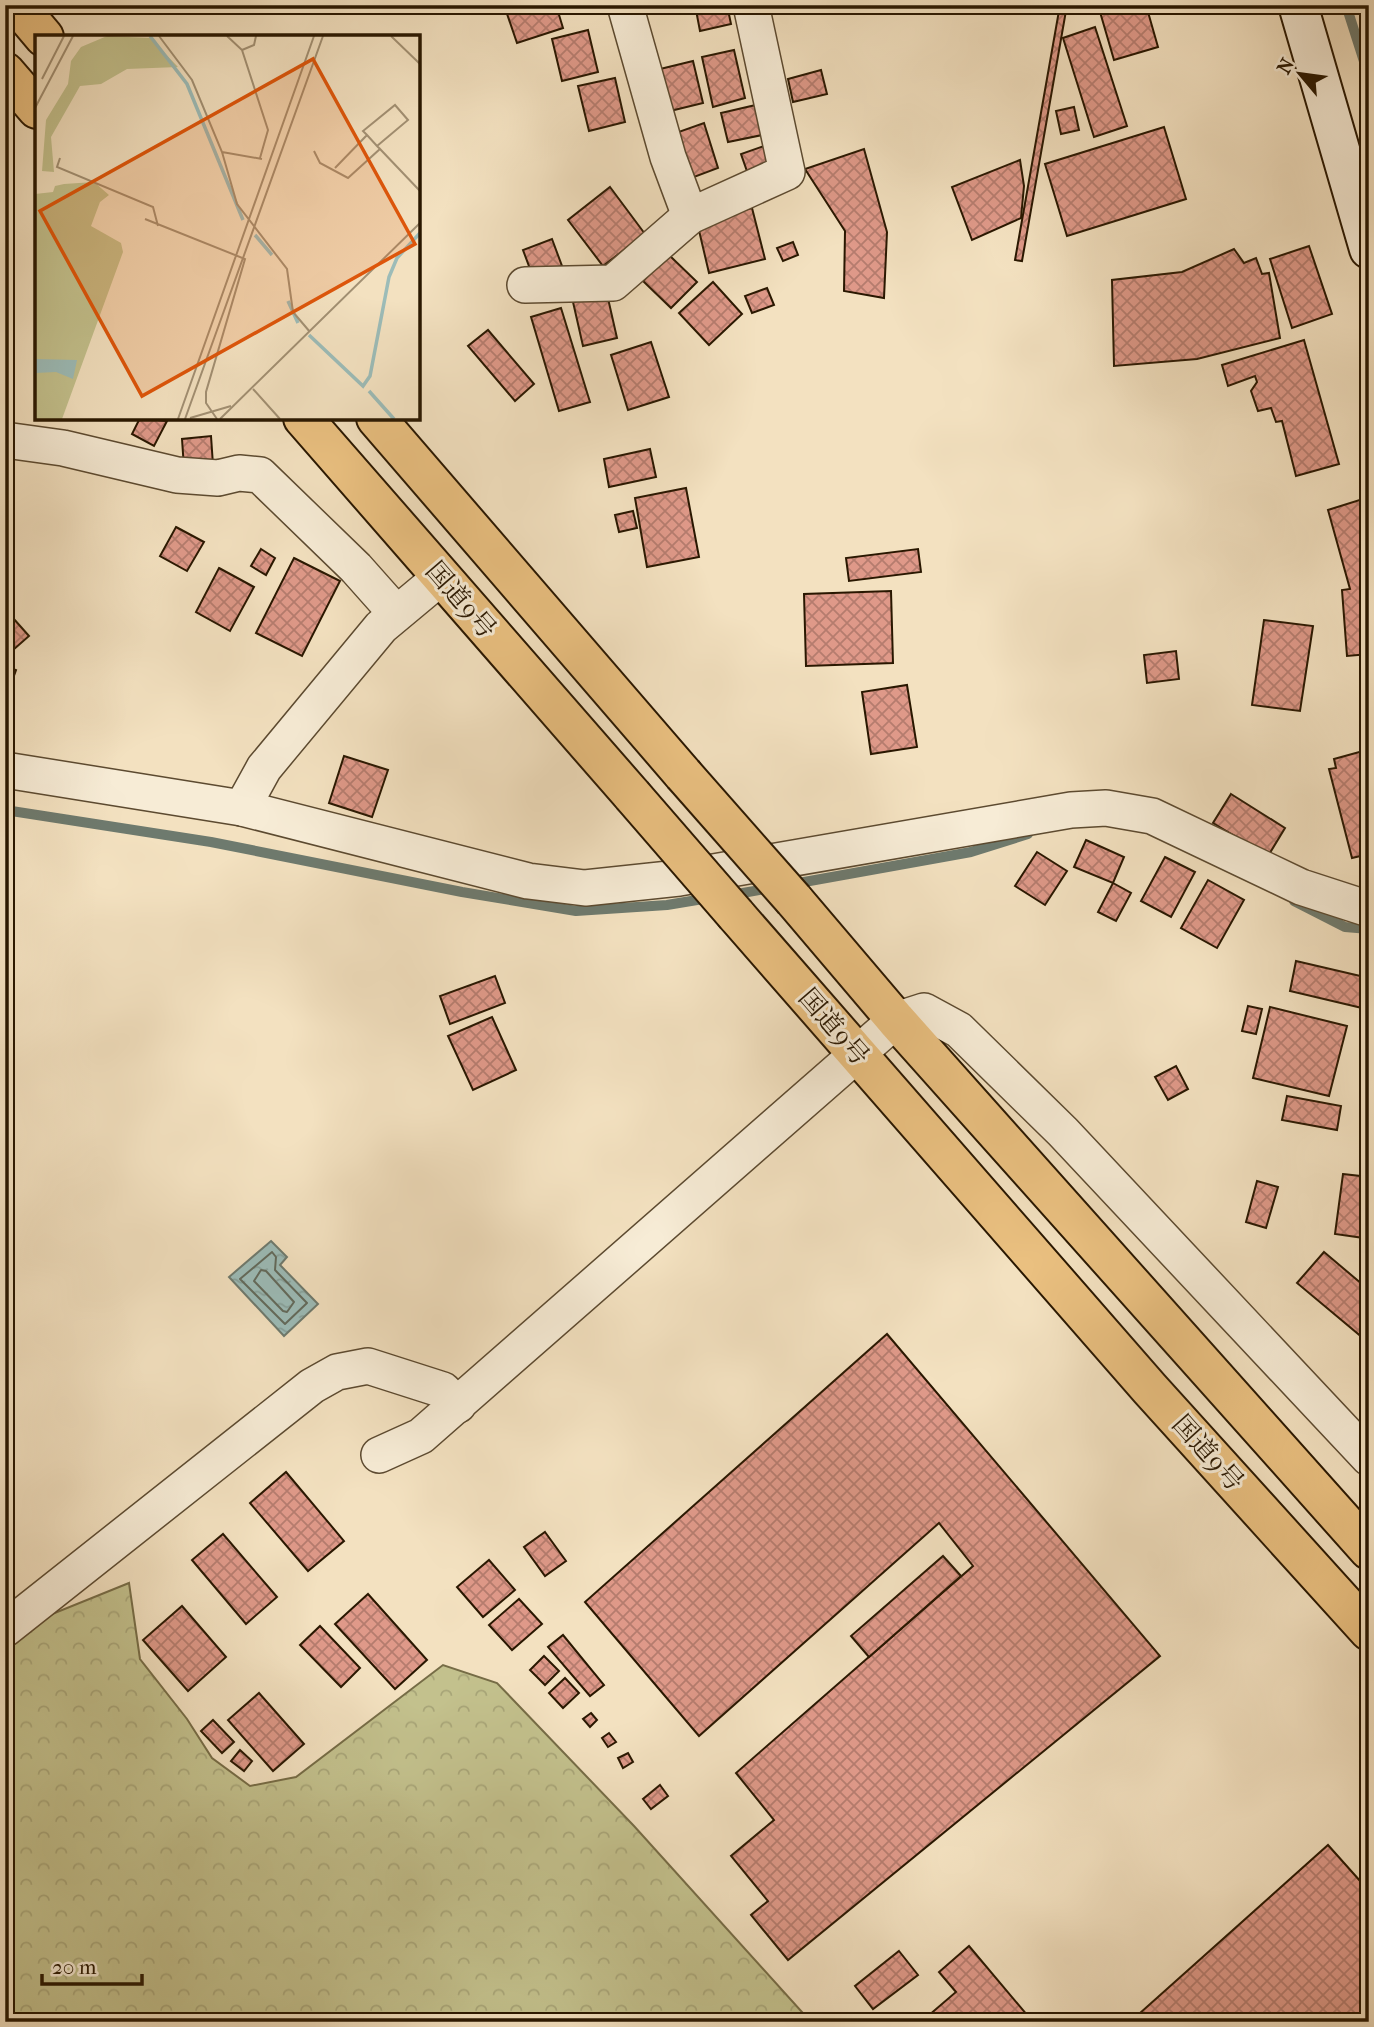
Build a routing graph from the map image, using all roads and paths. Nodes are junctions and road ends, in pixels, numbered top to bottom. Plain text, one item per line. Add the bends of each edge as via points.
1 (17, 5) edge
2 (625, 5) edge
3 (751, 5) edge
4 (1298, 5) edge
5 (42, 35) edge
6 (5, 72) edge
7 (35, 107) edge
8 (690, 216) junction
9 (1369, 249) edge
10 (525, 285) dead end
11 (305, 420) edge
12 (378, 420) edge
13 (5, 440) edge
14 (441, 577) junction
15 (396, 613) junction
16 (5, 770) edge
17 (242, 808) junction
18 (1369, 909) edge
19 (896, 1020) junction
20 (857, 1054) junction
21 (458, 1405) junction
22 (379, 1455) dead end
23 (1369, 1458) edge
24 (1369, 1550) edge
25 (5, 1629) edge
26 (1369, 1632) edge

1 - 5 highway
2 - 8 street via 668,157
3 - 8 street via 787,172
4 - 9 street
6 - 7 highway
8 - 10 street via 613,283
11 - 14 highway, 国道9号
12 - 19 highway, 国道9号, bridge
13 - 15 street via 177,475 260,475
14 - 15 street
14 - 20 highway, 国道9号, bridge
15 - 17 street via 264,768
16 - 17 street
17 - 18 street via 528,881 585,888 679,878 1071,810 1106,808 1152,816 1300,887
19 - 20 street
19 - 23 street via 924,1011 959,1030 1063,1132
19 - 24 highway, 国道9号
20 - 21 street
20 - 26 highway, 国道9号
21 - 22 street via 421,1436
21 - 25 street via 443,1390 368,1366 337,1372 312,1386

